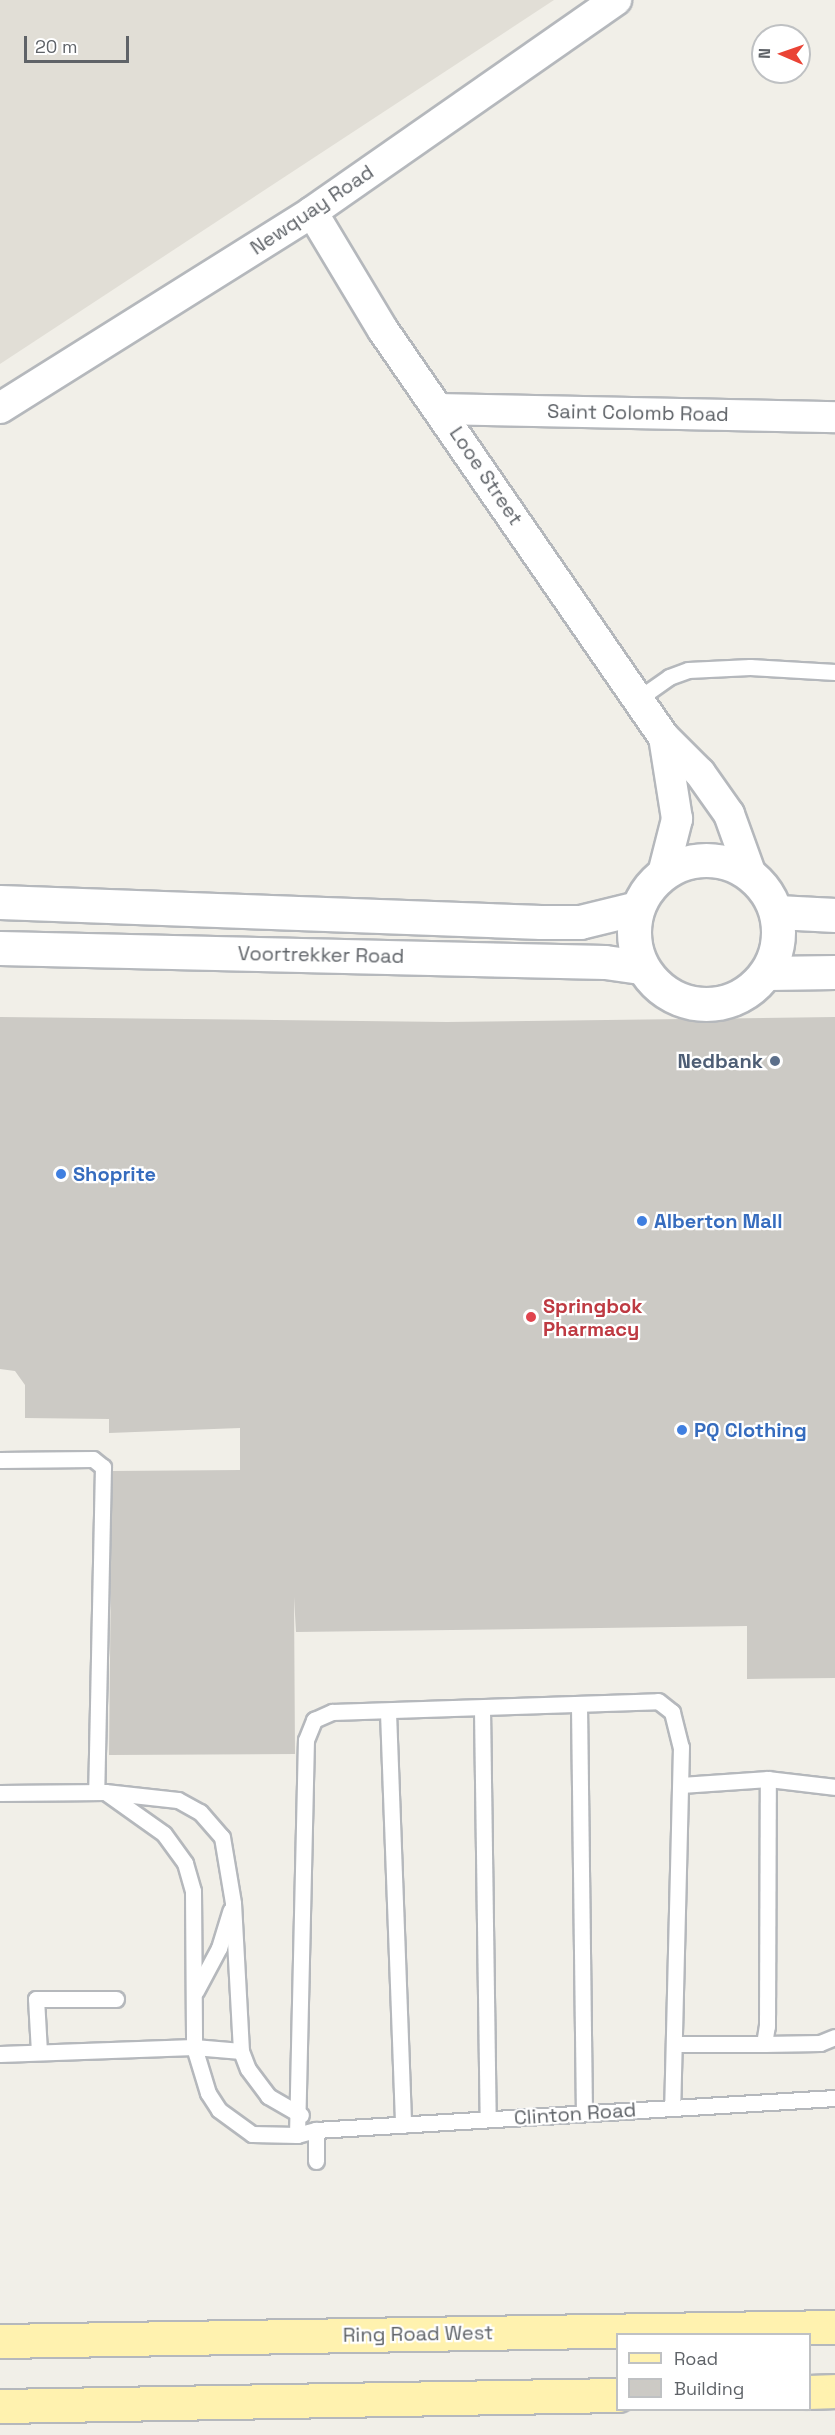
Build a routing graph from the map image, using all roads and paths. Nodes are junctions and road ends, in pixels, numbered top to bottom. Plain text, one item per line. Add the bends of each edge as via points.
1 (616, 0) edge
2 (312, 212) junction
3 (0, 408) edge
4 (441, 409) junction
5 (835, 417) edge
6 (835, 672) edge
7 (638, 699) junction
8 (664, 737) junction
9 (663, 874) junction
10 (751, 874) junction
11 (0, 902) edge
12 (637, 909) junction
13 (777, 912) junction
14 (835, 915) edge
15 (0, 948) edge
16 (642, 967) junction
17 (835, 972) edge
18 (768, 973) junction
19 (0, 1460) edge
20 (579, 1705) junction
21 (482, 1709) junction
22 (388, 1712) junction
23 (768, 1779) junction
24 (681, 1785) junction
25 (835, 1787) edge
26 (100, 1792) junction
27 (0, 1793) edge
28 (233, 1903) junction
29 (194, 1993) junction
30 (116, 1998) dead end
31 (835, 2037) edge
32 (674, 2044) junction
33 (764, 2044) junction
34 (194, 2047) junction
35 (241, 2051) junction
36 (39, 2052) junction
37 (0, 2054) edge
38 (835, 2098) edge
39 (672, 2108) junction
40 (295, 2110) junction
41 (584, 2113) junction
42 (488, 2120) junction
43 (403, 2126) junction
44 (316, 2130) junction
45 (297, 2135) junction
46 (316, 2161) dead end
47 (835, 2327) edge
48 (0, 2341) edge
49 (835, 2391) edge
50 (811, 2392) edge
51 (616, 2395) edge
52 (0, 2406) edge

1 - 2 street, Newquay Road
2 - 3 street, Newquay Road
2 - 4 street, Looe Street via 383,330
4 - 5 street, Saint Colomb Road
4 - 7 street, Looe Street
6 - 7 lane via 750,667 688,670 669,677
7 - 8 street, Looe Street
8 - 9 street, Looe Street via 677,819
8 - 10 street, Looe Street via 700,773 729,814
9 - 10 main road via 691,861 723,861
9 - 12 main road via 647,889
10 - 13 main road via 767,891
11 - 12 main road, Voortrekker Road via 540,922 580,922
12 - 16 main road via 633,938
13 - 14 main road
13 - 18 main road via 779,943
15 - 16 main road, Voortrekker Road via 604,962
16 - 18 main road via 667,995 703,1006 740,998
17 - 18 main road
19 - 26 lane via 93,1459 103,1467
20 - 21 lane
20 - 24 lane via 658,1701 672,1712 681,1747
20 - 41 lane
21 - 22 lane
21 - 42 lane
22 - 40 lane via 332,1712 314,1720 306,1740
22 - 43 lane
23 - 24 lane
23 - 25 lane
23 - 33 lane
24 - 32 lane
26 - 27 lane
26 - 28 lane via 178,1800 200,1812 222,1838
26 - 29 lane, Clinton Road via 164,1834 185,1863 193,1891
28 - 29 lane via 219,1948
28 - 35 lane
29 - 34 lane, Clinton Road
30 - 36 lane via 36,1999
31 - 33 lane via 820,2043
32 - 33 lane
32 - 39 lane
34 - 35 lane
34 - 36 lane
34 - 45 lane, Clinton Road via 208,2093 234,2123 252,2134
35 - 40 lane via 248,2069 268,2096
36 - 37 lane
38 - 39 lane, Clinton Road
39 - 41 lane, Clinton Road
40 - 44 lane
40 - 45 lane
41 - 42 lane, Clinton Road
42 - 43 lane, Clinton Road
43 - 44 lane, Clinton Road
44 - 45 lane, Clinton Road
44 - 46 lane
47 - 48 main road, Ring Road West
49 - 50 main road
51 - 52 main road

